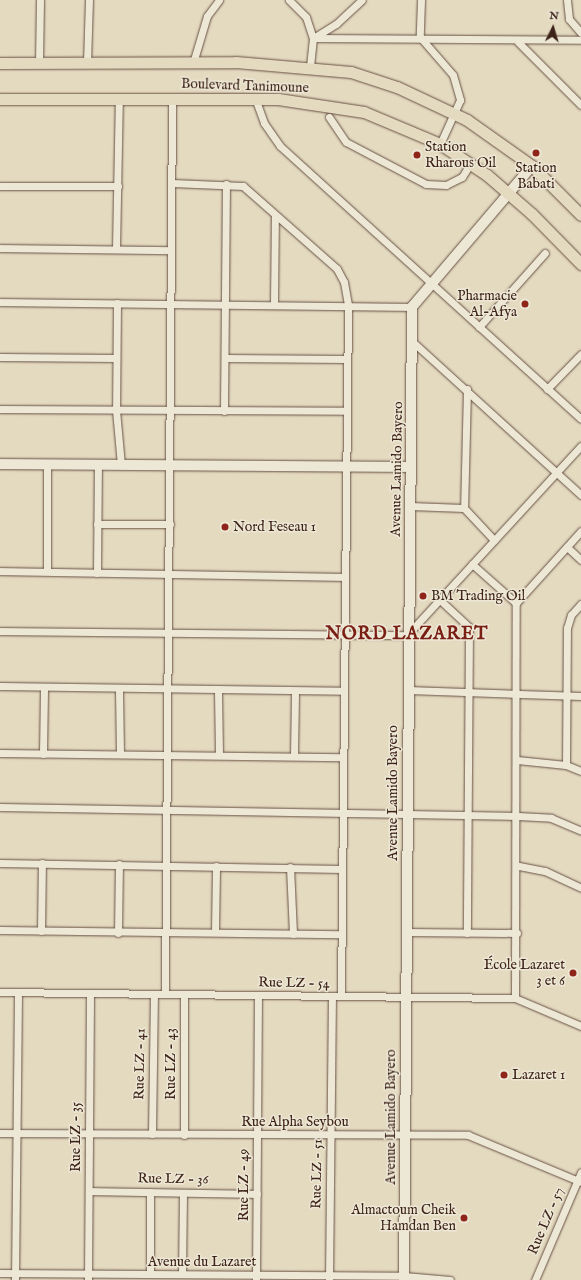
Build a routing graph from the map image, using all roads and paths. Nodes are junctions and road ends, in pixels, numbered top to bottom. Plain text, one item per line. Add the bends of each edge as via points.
1 (40, 0) edge
2 (89, 0) edge
3 (219, 0) edge
4 (290, 0) edge
5 (362, 0) edge
6 (421, 0) edge
7 (567, 0) edge
8 (581, 33) edge
9 (420, 37) junction
10 (581, 40) edge
11 (313, 42) junction
12 (518, 42) junction
13 (193, 62) junction
14 (311, 62) junction
15 (0, 63) edge
16 (39, 63) junction
17 (87, 63) junction
18 (0, 98) edge
19 (119, 98) junction
20 (172, 98) junction
21 (255, 98) junction
22 (581, 105) edge
23 (456, 114) junction
24 (329, 117) dead end
25 (440, 144) junction
26 (470, 164) junction
27 (532, 166) junction
28 (172, 184) junction
29 (226, 184) junction
30 (0, 186) edge
31 (118, 186) junction
32 (509, 192) junction
33 (580, 212) edge
34 (275, 215) junction
35 (0, 248) edge
36 (116, 249) junction
37 (171, 250) junction
38 (545, 253) dead end
39 (581, 264) edge
40 (430, 284) junction
41 (0, 302) edge
42 (117, 303) junction
43 (170, 303) junction
44 (225, 304) junction
45 (274, 304) junction
46 (348, 305) junction
47 (412, 307) junction
48 (479, 327) junction
49 (414, 343) junction
50 (581, 354) edge
51 (0, 357) edge
52 (116, 358) junction
53 (225, 358) junction
54 (347, 359) junction
55 (547, 388) junction
56 (467, 389) junction
57 (0, 408) edge
58 (116, 410) junction
59 (170, 410) junction
60 (224, 411) junction
61 (347, 411) junction
62 (581, 419) edge
63 (581, 446) edge
64 (0, 464) edge
65 (47, 464) junction
66 (98, 465) junction
67 (120, 465) junction
68 (171, 466) junction
69 (346, 467) junction
70 (410, 467) junction
71 (556, 473) junction
72 (581, 495) edge
73 (410, 506) junction
74 (464, 508) junction
75 (98, 524) junction
76 (170, 524) junction
77 (581, 531) edge
78 (494, 540) junction
79 (567, 547) junction
80 (581, 560) edge
81 (472, 564) junction
82 (0, 571) edge
83 (47, 571) junction
84 (97, 573) junction
85 (170, 574) junction
86 (344, 577) junction
87 (440, 600) junction
88 (516, 603) junction
89 (581, 604) edge
90 (0, 631) edge
91 (169, 633) junction
92 (344, 634) junction
93 (407, 635) junction
94 (0, 686) edge
95 (44, 688) junction
96 (119, 690) junction
97 (408, 690) junction
98 (168, 691) junction
99 (218, 691) junction
100 (295, 691) junction
101 (343, 691) junction
102 (469, 693) junction
103 (517, 694) junction
104 (566, 696) junction
105 (581, 696) edge
106 (0, 753) edge
107 (120, 753) junction
108 (43, 754) junction
109 (219, 754) junction
110 (169, 755) junction
111 (294, 756) junction
112 (343, 757) junction
113 (517, 760) junction
114 (566, 765) junction
115 (581, 771) edge
116 (0, 807) edge
117 (168, 812) junction
118 (407, 814) junction
119 (468, 814) junction
120 (342, 815) junction
121 (518, 816) junction
122 (581, 831) edge
123 (0, 863) edge
124 (42, 863) junction
125 (119, 864) junction
126 (166, 864) junction
127 (216, 866) junction
128 (519, 866) junction
129 (290, 867) junction
130 (342, 869) junction
131 (581, 888) edge
132 (0, 930) edge
133 (41, 930) junction
134 (165, 932) junction
135 (215, 932) junction
136 (406, 932) junction
137 (118, 933) junction
138 (467, 933) junction
139 (517, 933) junction
140 (293, 934) junction
141 (341, 934) junction
142 (0, 992) edge
143 (18, 992) junction
144 (90, 993) junction
145 (154, 994) junction
146 (165, 994) junction
147 (184, 994) junction
148 (258, 995) junction
149 (332, 996) junction
150 (341, 996) junction
151 (405, 997) junction
152 (516, 998) junction
153 (581, 1026) edge
154 (0, 1133) edge
155 (17, 1133) junction
156 (89, 1134) junction
157 (152, 1134) junction
158 (184, 1135) junction
159 (257, 1135) junction
160 (331, 1136) junction
161 (405, 1136) junction
162 (581, 1172) edge
163 (579, 1181) edge
164 (89, 1190) junction
165 (150, 1192) junction
166 (183, 1193) junction
167 (257, 1194) junction
168 (0, 1273) edge
169 (150, 1274) junction
170 (182, 1274) junction
171 (15, 1277) edge
172 (88, 1277) edge
173 (256, 1277) edge
174 (329, 1278) edge
175 (404, 1278) edge
176 (450, 1280) edge
177 (536, 1280) edge

1 - 16 street
2 - 17 street
3 - 13 street via 207,16
4 - 11 street via 306,17
5 - 11 street
6 - 9 street
7 - 8 street via 569,20
9 - 11 street
9 - 12 street
9 - 23 street via 453,75 460,100
10 - 12 street
11 - 14 street
12 - 22 street
13 - 14 main road, Boulevard Tanimoune
13 - 17 main road, Boulevard Tanimoune
14 - 23 main road, Boulevard Tanimoune via 390,84
15 - 16 main road, Boulevard Tanimoune
16 - 17 main road, Boulevard Tanimoune
18 - 19 main road, Boulevard Tanimoune
19 - 20 main road, Boulevard Tanimoune
19 - 31 street
20 - 21 main road, Boulevard Tanimoune
20 - 28 street
21 - 25 main road, Boulevard Tanimoune via 350,108 404,126
21 - 40 street via 264,123 280,146
23 - 25 street
23 - 27 main road, Boulevard Tanimoune via 496,138
24 - 26 street via 346,142 426,184 446,185 462,177
25 - 26 main road, Boulevard Tanimoune
26 - 32 main road, Boulevard Tanimoune
27 - 32 street
27 - 33 main road, Boulevard Tanimoune
28 - 29 street
28 - 37 street
29 - 34 street via 243,186
29 - 44 street
30 - 31 street
31 - 36 street
32 - 39 main road, Boulevard Tanimoune
32 - 40 street
34 - 45 street
34 - 46 street via 338,269 344,278
35 - 36 street
36 - 37 street
37 - 43 street
38 - 48 street
40 - 47 street
40 - 48 street
41 - 42 street
42 - 43 street
42 - 52 street
43 - 44 street
43 - 59 street
44 - 45 street
44 - 53 street
45 - 46 street
46 - 47 street
46 - 54 street
47 - 49 street, Avenue Lamido Bayero
48 - 55 street
49 - 56 street
49 - 70 street, Avenue Lamido Bayero
50 - 55 street
51 - 52 street
52 - 58 street
53 - 54 street
53 - 60 street
54 - 61 street
55 - 62 street
56 - 71 street
56 - 74 street
57 - 58 street
58 - 59 street
58 - 67 street
59 - 60 street
59 - 68 street
60 - 61 street
61 - 69 street
63 - 71 street
64 - 65 street
65 - 66 street
65 - 83 street
66 - 67 street
66 - 75 street
67 - 68 street
68 - 69 street
68 - 76 street
69 - 70 street
69 - 86 street
70 - 73 street, Avenue Lamido Bayero
71 - 72 street
71 - 78 street
73 - 74 street
73 - 93 street, Avenue Lamido Bayero
74 - 78 street
75 - 76 street
75 - 84 street
76 - 85 street
77 - 79 street
78 - 81 street
79 - 80 street
79 - 88 street
81 - 87 street
81 - 88 street
82 - 83 street
83 - 84 street
84 - 85 street
85 - 86 street
85 - 91 street
86 - 92 street
87 - 93 street
87 - 102 street via 469,627
88 - 103 street
89 - 104 street via 567,628
90 - 91 street
91 - 92 street
91 - 98 street
92 - 93 street
92 - 101 street
93 - 97 street, Avenue Lamido Bayero
94 - 95 street
95 - 96 street
95 - 108 street
96 - 98 street
96 - 107 street
97 - 102 street
97 - 118 street, Avenue Lamido Bayero
98 - 99 street
98 - 110 street
99 - 100 street
99 - 109 street
100 - 101 street
100 - 111 street
101 - 112 street
102 - 103 street
102 - 119 street
103 - 104 street
103 - 113 street
104 - 105 street
104 - 114 street
106 - 108 street
107 - 108 street
107 - 110 street
109 - 110 street
109 - 111 street
110 - 117 street
111 - 112 street
112 - 120 street
113 - 114 street
113 - 121 street
114 - 115 street
116 - 117 street
117 - 120 street
117 - 126 street
118 - 119 street
118 - 120 street
118 - 136 street, Avenue Lamido Bayero
119 - 121 street
119 - 138 street
120 - 130 street
121 - 122 street via 551,818
121 - 128 street
123 - 124 street
124 - 125 street
124 - 133 street
125 - 126 street
125 - 137 street
126 - 127 street
126 - 134 street
127 - 129 street
127 - 135 street
128 - 131 street via 545,871
128 - 139 street
129 - 130 street
129 - 140 street
130 - 141 street
132 - 133 street
133 - 137 street
134 - 135 street
134 - 137 street
134 - 146 street
135 - 140 street
136 - 138 street
136 - 151 street, Avenue Lamido Bayero
138 - 139 street
139 - 152 street
140 - 141 street
141 - 150 street
142 - 143 street, Rue LZ - 54
143 - 144 street, Rue LZ - 54
143 - 155 street
144 - 145 street, Rue LZ - 54
144 - 156 street, Rue LZ - 35
145 - 146 street, Rue LZ - 54
145 - 157 street, Rue LZ - 41
146 - 147 street, Rue LZ - 54
147 - 148 street, Rue LZ - 54
147 - 158 street, Rue LZ - 43
148 - 149 street, Rue LZ - 54
148 - 159 street, Rue LZ - 49
149 - 150 street, Rue LZ - 54
149 - 160 street, Rue LZ - 51
150 - 151 street, Rue LZ - 54
151 - 152 street, Rue LZ - 54
151 - 161 street, Avenue Lamido Bayero
152 - 153 street, Rue LZ - 54
154 - 155 street, Rue Alpha Seybou
155 - 156 street, Rue Alpha Seybou
155 - 171 street
156 - 157 street, Rue Alpha Seybou
156 - 164 street, Rue LZ - 35
157 - 158 street, Rue Alpha Seybou
158 - 159 street, Rue Alpha Seybou
159 - 160 street, Rue Alpha Seybou
159 - 167 street, Rue LZ - 49
160 - 161 street, Rue Alpha Seybou
160 - 174 street, Rue LZ - 51
161 - 163 street, Rue Alpha Seybou via 474,1136
161 - 175 street, Avenue Lamido Bayero
162 - 163 street, Rue LZ - 57
163 - 177 street, Rue LZ - 57
164 - 165 street, Rue LZ - 36
164 - 172 street, Rue LZ - 35
165 - 166 street, Rue LZ - 36
165 - 169 street
166 - 167 street, Rue LZ - 36
166 - 170 street
167 - 173 street, Rue LZ - 49
168 - 171 street, Avenue du Lazaret
169 - 170 street, Avenue du Lazaret
169 - 172 street, Avenue du Lazaret
170 - 173 street, Avenue du Lazaret
171 - 172 street, Avenue du Lazaret
173 - 174 street, Avenue du Lazaret
174 - 175 street, Avenue du Lazaret
175 - 176 street, Avenue du Lazaret

